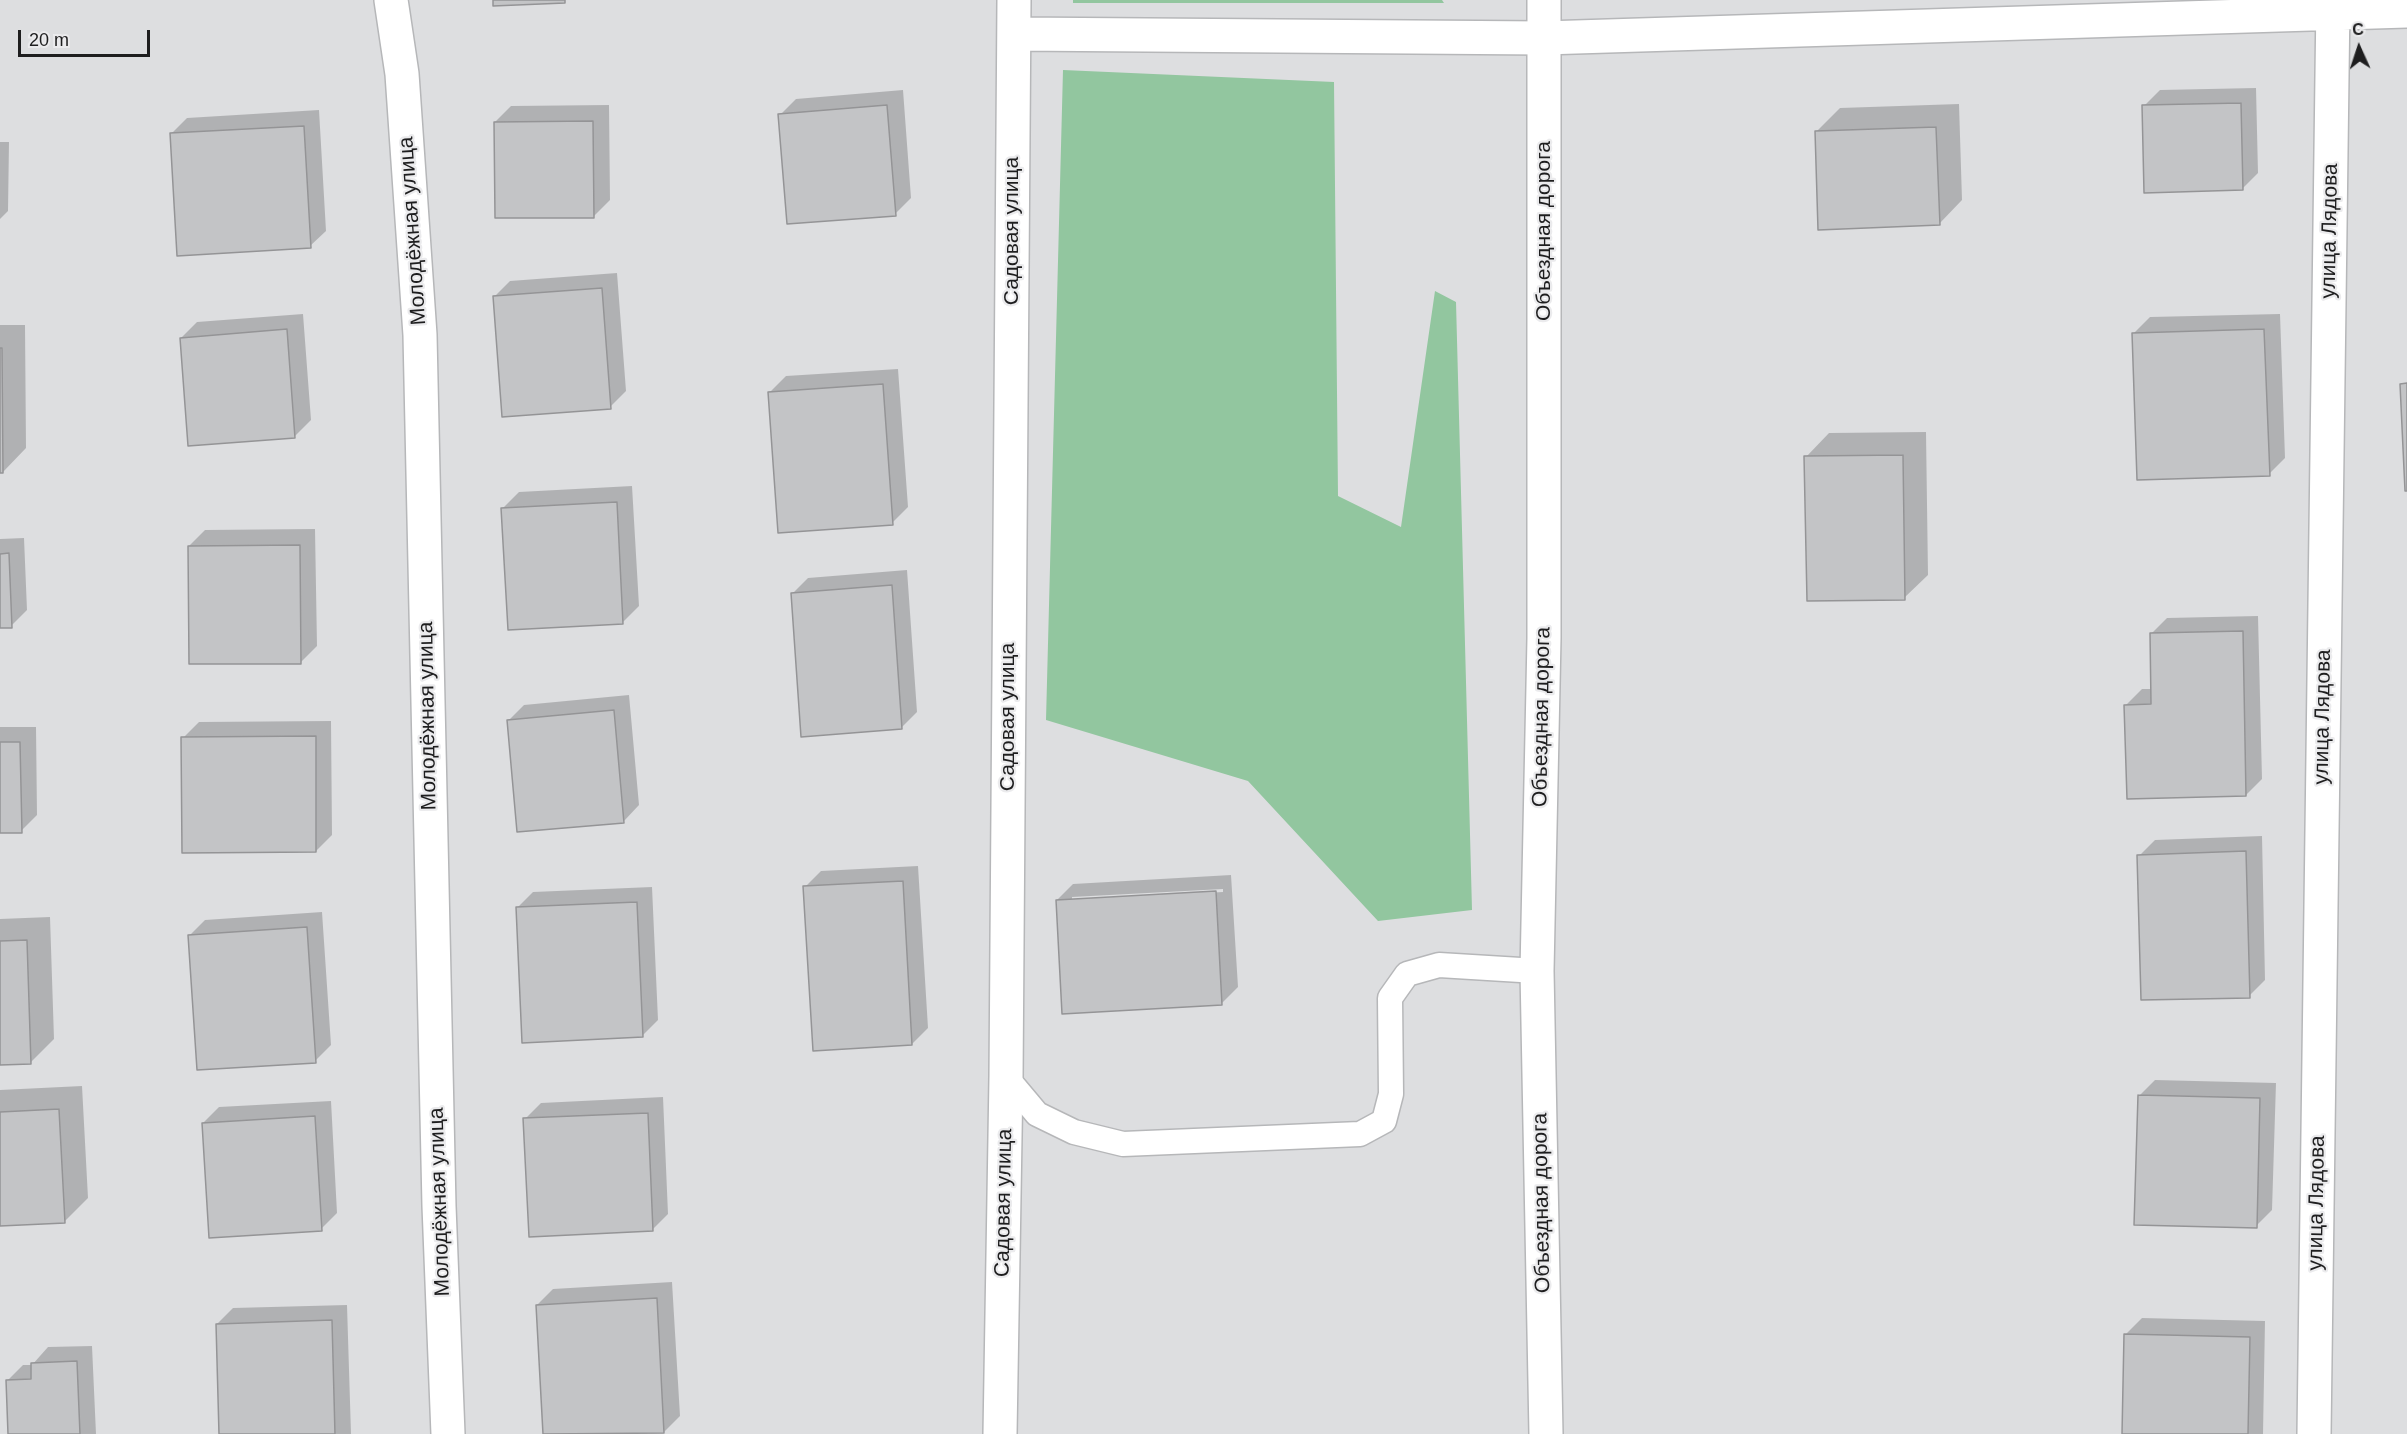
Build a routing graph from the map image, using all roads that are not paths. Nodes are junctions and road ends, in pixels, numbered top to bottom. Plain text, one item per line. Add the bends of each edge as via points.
1 (392, 0) edge
2 (1014, 0) edge
3 (1544, 0) edge
4 (2333, 6) edge
5 (2407, 10) edge
6 (1015, 34) junction
7 (1544, 38) junction
8 (1537, 971) junction
9 (1006, 1077) junction
10 (448, 1434) edge
11 (1000, 1434) edge
12 (1546, 1434) edge
13 (2314, 1434) edge

1 - 10 street, Молодёжная улица via 402,74 420,335 439,1206
2 - 6 street, Садовая улица
3 - 7 street, Объездная дорога
4 - 5 street
4 - 7 street
4 - 13 street, улица Лядова
6 - 7 street
6 - 9 street, Садовая улица
7 - 8 street, Объездная дорога via 1544,639
8 - 9 lane via 1439,965 1407,974 1390,998 1391,1094 1384,1121 1360,1134 1123,1144 1074,1132 1037,1114
8 - 12 street, Объездная дорога
9 - 11 street, Садовая улица

